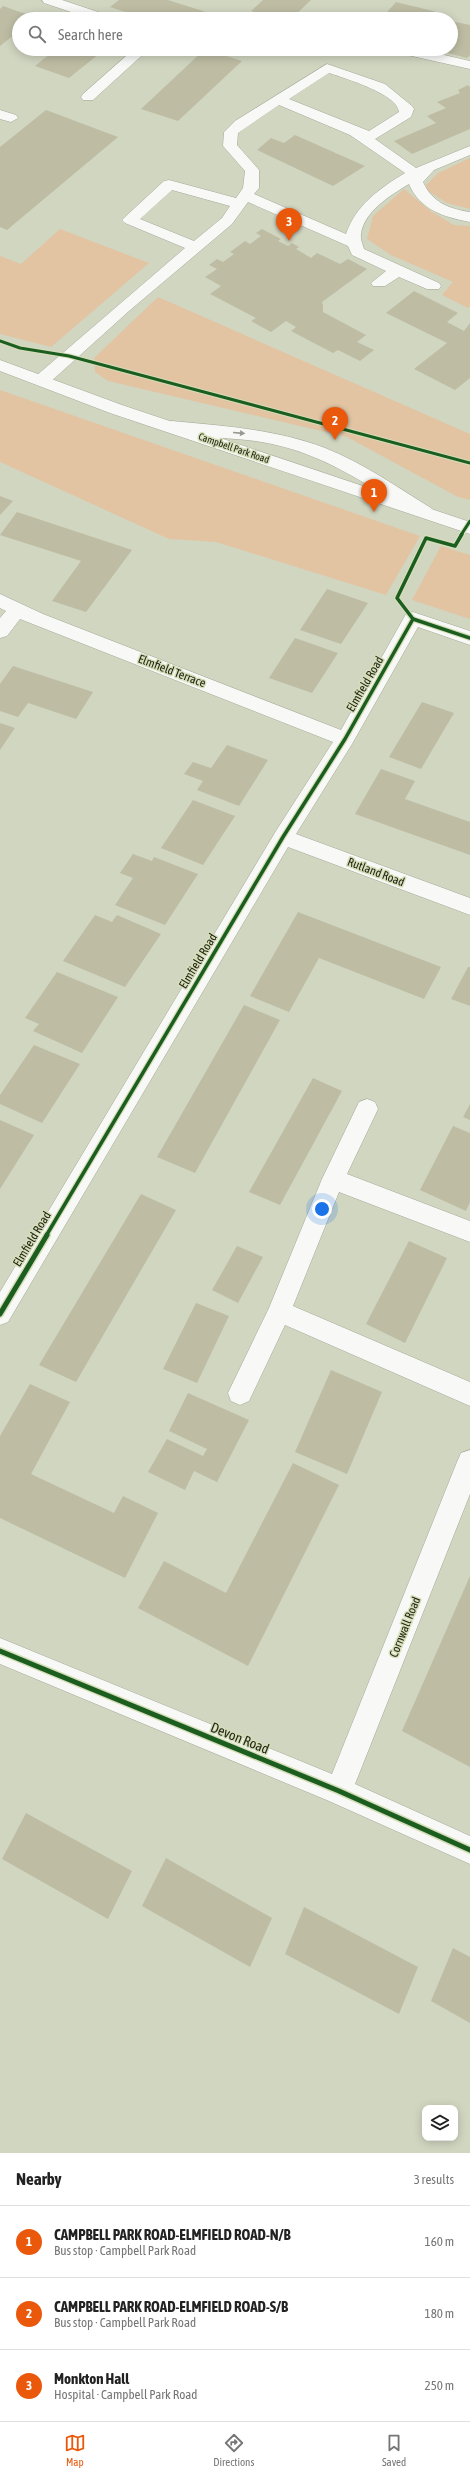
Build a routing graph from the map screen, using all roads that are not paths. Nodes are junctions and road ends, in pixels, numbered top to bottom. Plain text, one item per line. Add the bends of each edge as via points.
1 (49, 0) edge
2 (85, 12) edge
3 (134, 56) edge
4 (430, 56) edge
5 (470, 65) edge
6 (88, 97) dead end
7 (279, 100) junction
8 (355, 132) junction
9 (470, 150) edge
10 (429, 167) junction
11 (414, 173) junction
12 (243, 200) junction
13 (470, 217) edge
14 (351, 242) junction
15 (195, 247) junction
16 (398, 270) junction
17 (379, 283) dead end
18 (433, 286) dead end
19 (0, 364) edge
20 (42, 380) junction
21 (172, 427) junction
22 (425, 512) junction
23 (470, 528) edge
24 (0, 600) edge
25 (18, 609) junction
26 (0, 631) edge
27 (470, 638) edge
28 (345, 739) junction
29 (283, 837) junction
30 (470, 907) edge
31 (367, 1109) dead end
32 (333, 1179) junction
33 (470, 1232) edge
34 (279, 1311) junction
35 (0, 1314) edge
36 (240, 1393) dead end
37 (470, 1394) edge
38 (470, 1462) edge
39 (0, 1651) edge
40 (339, 1791) junction
41 (470, 1850) edge

1 - 2 street
3 - 6 street
4 - 5 street
7 - 8 street
7 - 8 street via 327,68 375,84 395,95 407,109 406,114 371,136
7 - 12 street via 231,132 230,146 252,170 251,188
8 - 11 street
9 - 10 street
10 - 11 street
10 - 13 street via 415,181 418,190 432,205 445,212
11 - 14 street via 406,176 364,211 353,230
12 - 14 street
12 - 15 street via 227,221
12 - 15 street via 169,184 130,220
14 - 16 street via 357,252
15 - 20 street
16 - 17 street
16 - 18 street
19 - 20 street, Campbell Park Road
20 - 21 street, Campbell Park Road
21 - 22 street, Campbell Park Road
21 -> 22 street via 246,433 304,447 359,472
22 - 23 street, Campbell Park Road
24 - 25 street, Elmfield Terrace
25 - 26 street
25 - 28 street, Elmfield Terrace via 36,619
27 - 28 street, Elmfield Road via 413,619
28 - 29 street, Elmfield Road
29 - 30 street, Rutland Road
29 - 35 street, Elmfield Road
31 - 32 street
32 - 33 street
32 - 34 street
34 - 36 street
34 - 37 street
38 - 40 street, Cornwall Road
39 - 40 street, Devon Road
40 - 41 street, Devon Road

